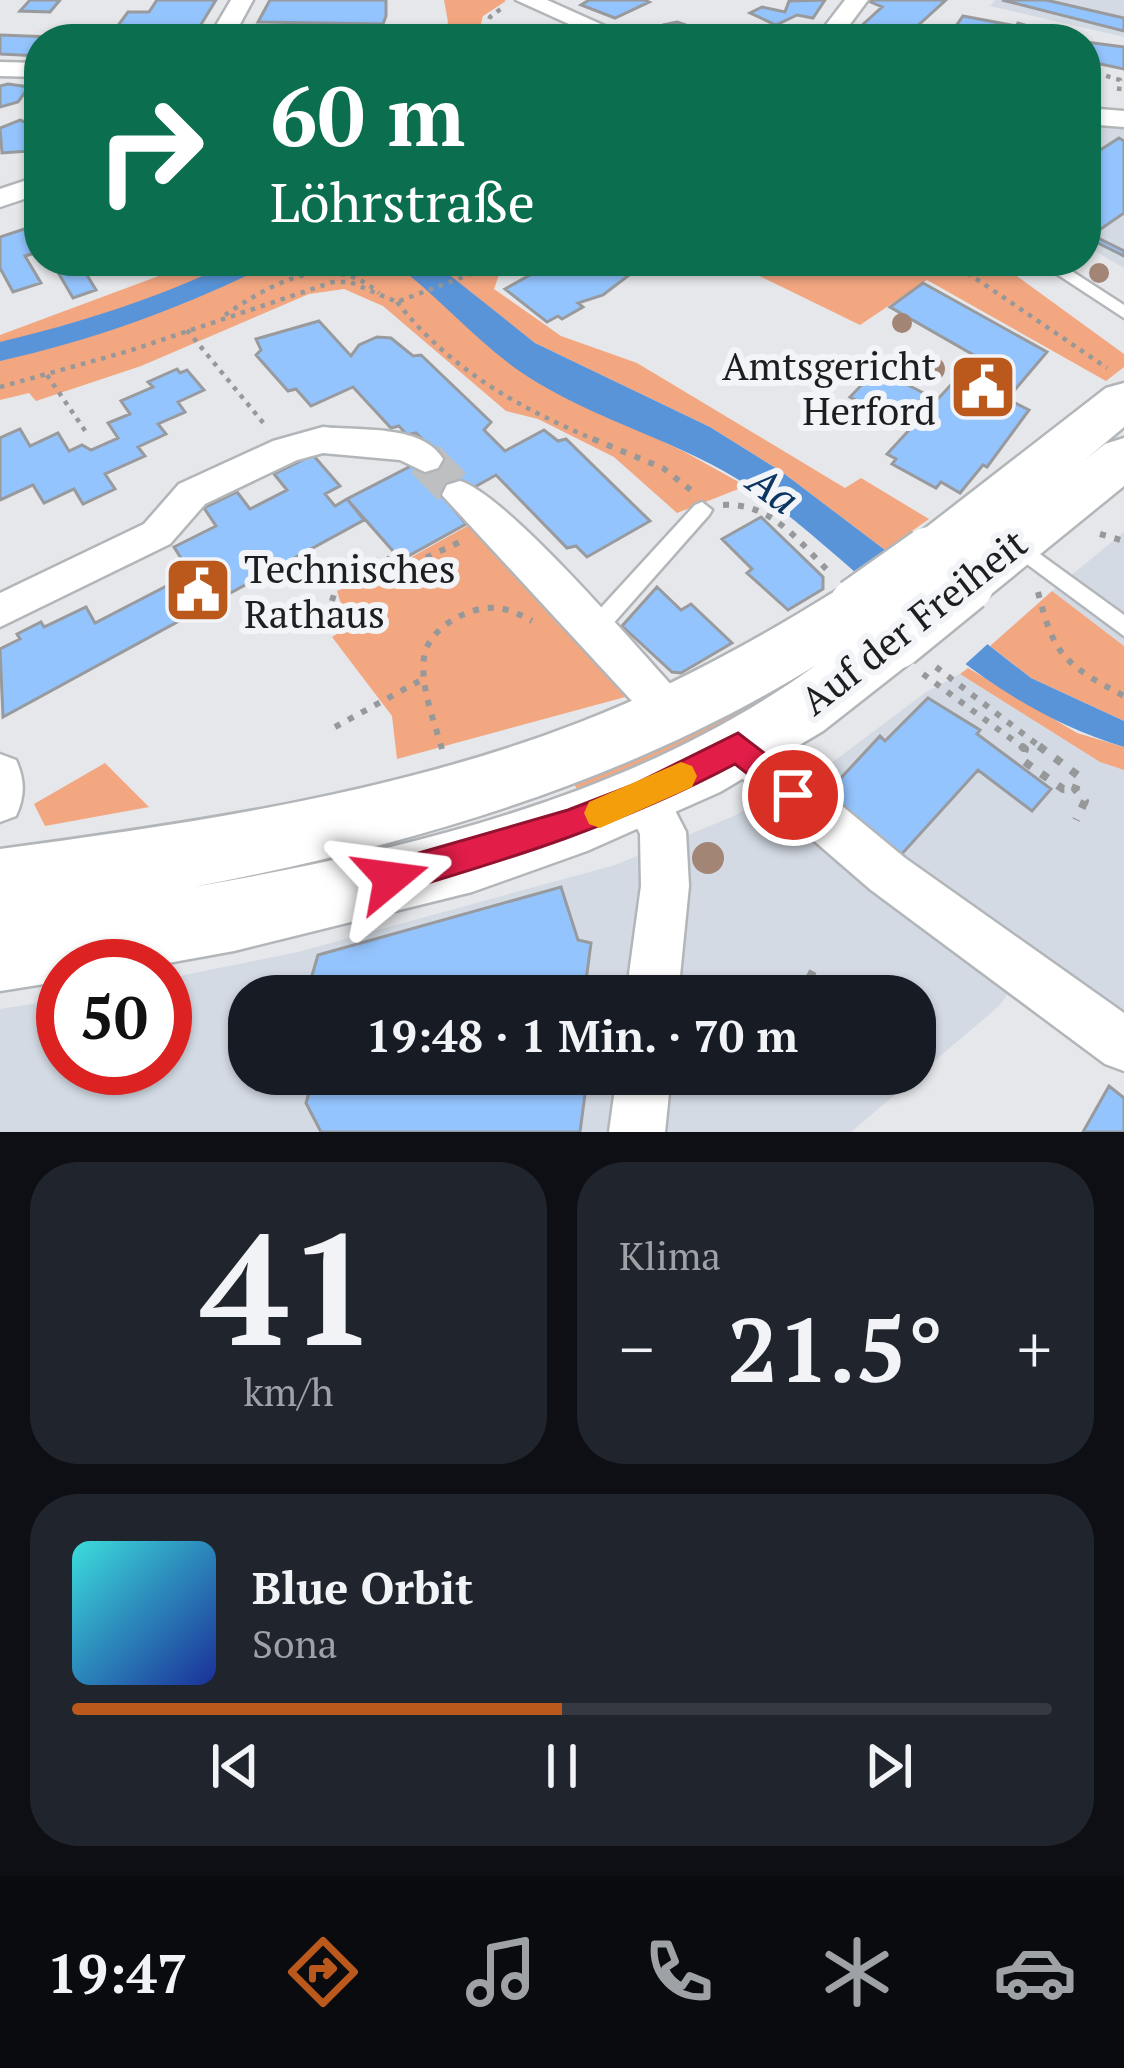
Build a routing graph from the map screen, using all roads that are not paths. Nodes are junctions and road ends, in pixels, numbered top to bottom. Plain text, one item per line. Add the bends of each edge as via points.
1 (527, 0) edge
2 (857, 0) edge
3 (585, 24) edge
4 (839, 24) edge
5 (1067, 276) edge
6 (1124, 314) edge
7 (1122, 389) edge
8 (1124, 457) edge
9 (425, 459) tunnel mouth
10 (460, 495) tunnel mouth
11 (702, 510) road end
12 (1025, 564) junction
13 (948, 569) junction
14 (0, 611) edge
15 (1124, 627) edge
16 (595, 629) junction
17 (880, 631) junction
18 (671, 714) junction
19 (738, 747) junction
20 (0, 775) edge
21 (451, 777) junction
22 (644, 796) junction
23 (0, 801) edge
24 (436, 866) junction
25 (0, 883) edge
26 (0, 954) edge
27 (654, 975) edge
28 (1124, 1046) edge
29 (641, 1095) edge
30 (637, 1132) edge

1 - 3 street
2 - 4 street
5 - 6 lane
7 - 13 main road, Auf der Freiheit
8 - 12 main road, Auf der Freiheit
9 - 14 street via 408,448 323,440 286,450 192,494 157,534
10 - 16 street
11 - 16 lane
12 - 13 main road, Auf der Freiheit
12 - 15 lane
13 - 17 main road, Auf der Freiheit, bridge
16 - 18 street
17 - 18 main road, Auf der Freiheit via 771,662
17 - 19 main road, Auf der Freiheit via 819,698
18 - 21 main road, Auf der Freiheit via 546,764
19 - 22 main road, Auf der Freiheit
19 - 28 street via 888,874
20 - 23 street
21 - 24 main road via 491,823
21 - 25 main road, Auf der Freiheit via 187,854
22 - 24 main road, Auf der Freiheit
22 - 27 street via 663,832
24 - 26 main road, Auf der Freiheit via 299,903
29 - 30 street

